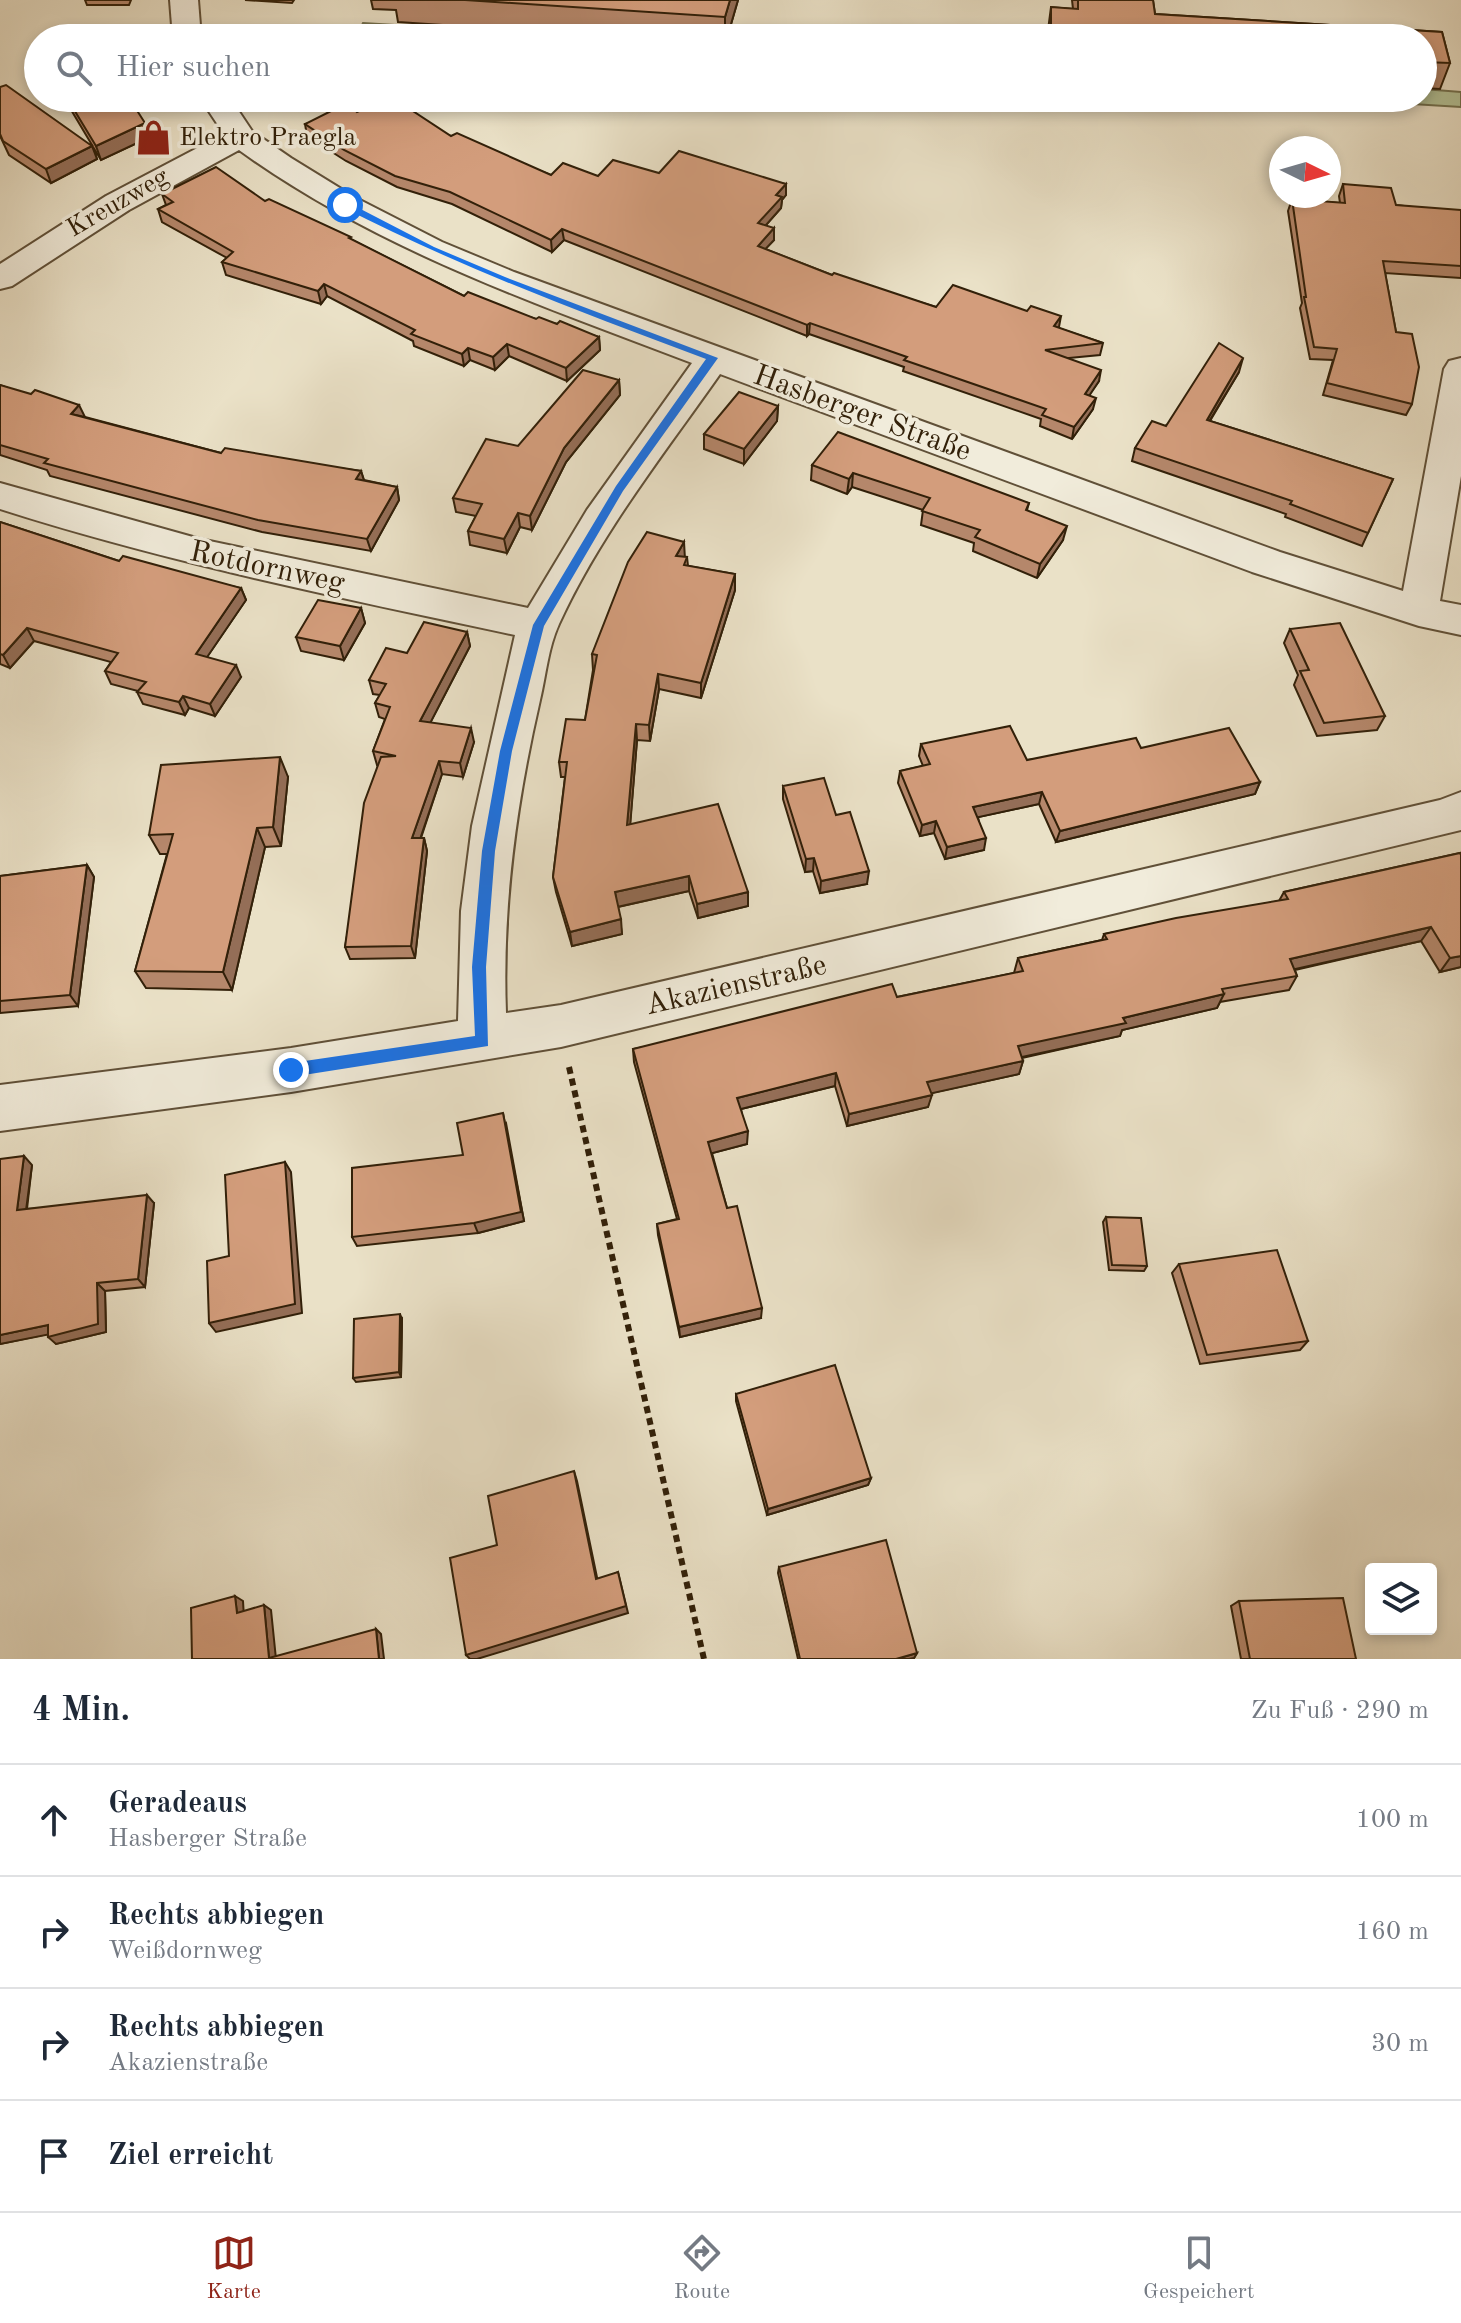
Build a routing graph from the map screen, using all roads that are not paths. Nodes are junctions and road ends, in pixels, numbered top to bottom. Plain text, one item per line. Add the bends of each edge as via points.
1 (184, 0) edge
2 (186, 24) edge
3 (224, 112) edge
4 (241, 137) junction
5 (0, 279) edge
6 (713, 358) junction
7 (1461, 369) edge
8 (0, 496) edge
9 (1419, 611) junction
10 (1461, 620) edge
11 (539, 625) junction
12 (1457, 818) edge
13 (483, 1041) junction
14 (0, 1108) edge

1 - 2 street
3 - 4 street, Hasberger Straße
4 - 5 street, Kreuzweg via 86,220
4 - 6 street, Hasberger Straße via 345,205 431,249
6 - 9 street, Hasberger Straße via 1266,562
6 - 11 street via 619,489
7 - 9 street
8 - 11 street, Rotdornweg via 223,560
9 - 10 street, Hasberger Straße
11 - 13 street via 506,751 489,851 479,967
12 - 13 street, Akazienstraße
13 - 14 street, Akazienstraße

